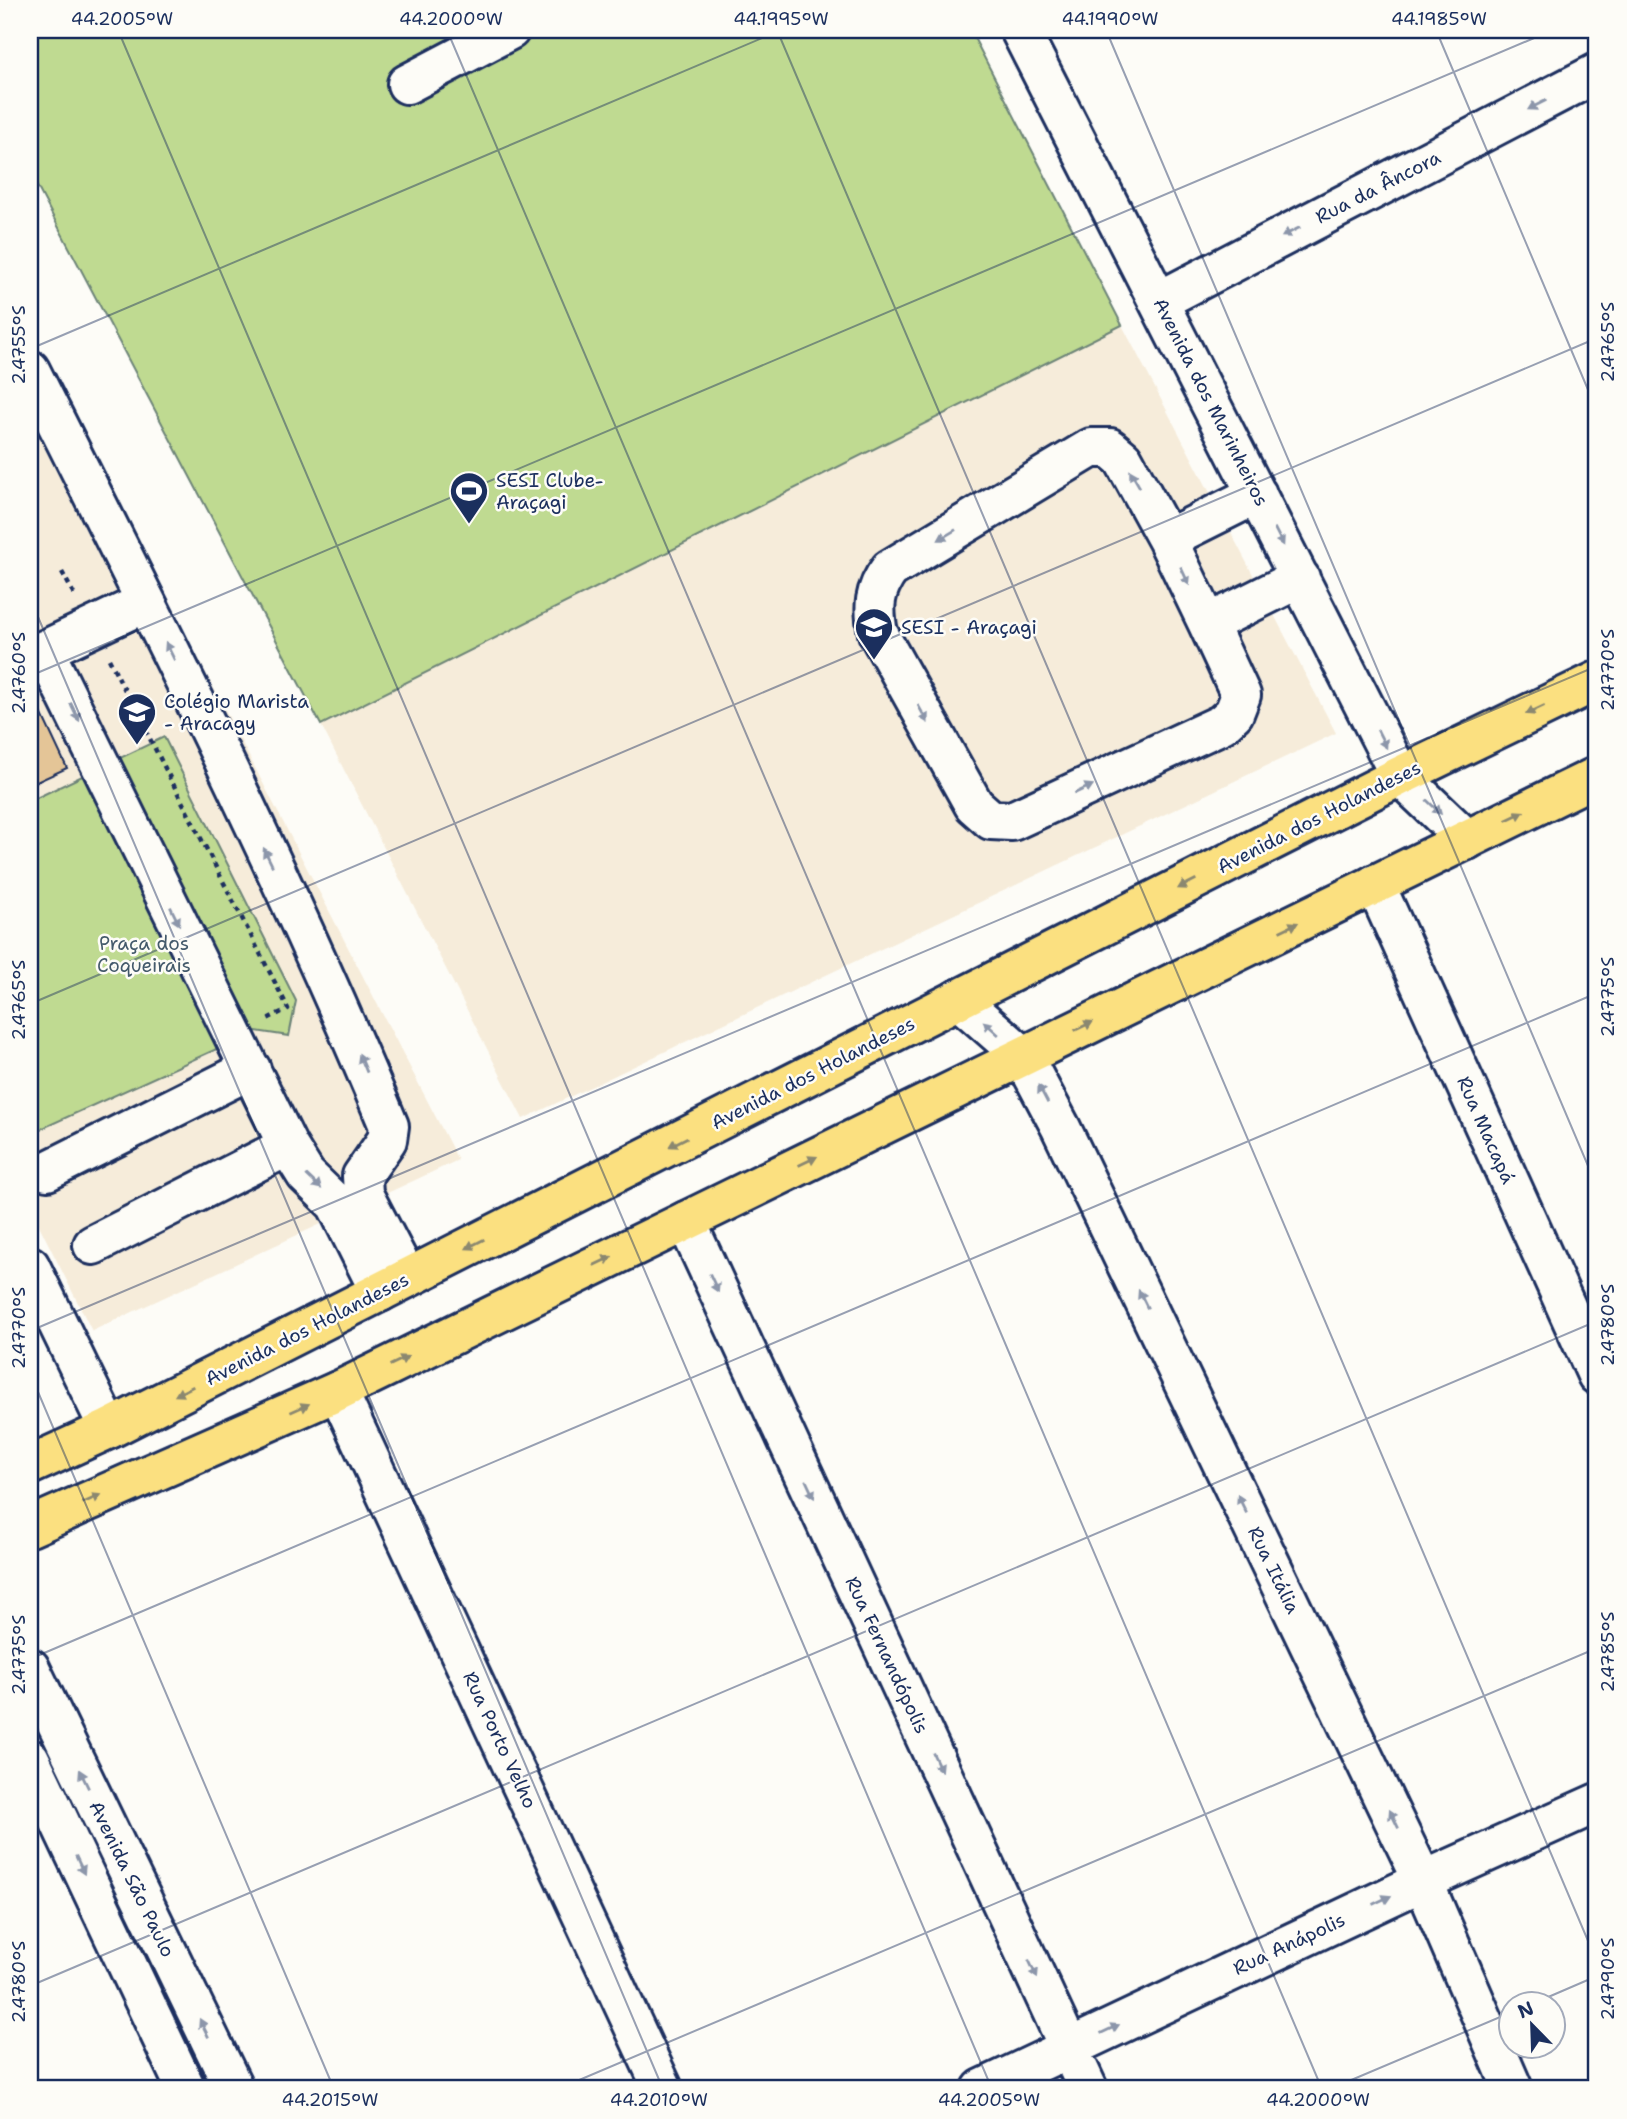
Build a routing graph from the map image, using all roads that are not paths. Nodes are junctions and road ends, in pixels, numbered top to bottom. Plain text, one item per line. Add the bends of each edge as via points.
1 (510, 30) edge
2 (1020, 30) edge
3 (1597, 73) edge
4 (407, 84) dead end
5 (1159, 301) junction
6 (30, 370) edge
7 (30, 401) edge
8 (1257, 494) junction
9 (1167, 538) junction
10 (1300, 578) junction
11 (140, 605) junction
12 (1208, 624) junction
13 (37, 654) edge
14 (1597, 681) edge
15 (1400, 776) junction
16 (1597, 776) edge
17 (1466, 840) junction
18 (1376, 884) junction
19 (958, 999) junction
20 (1023, 1056) junction
21 (251, 1069) junction
22 (288, 1146) junction
23 (47, 1171) dead end
24 (686, 1221) junction
25 (93, 1245) dead end
26 (30, 1266) edge
27 (394, 1285) junction
28 (1597, 1375) edge
29 (338, 1391) junction
30 (109, 1429) junction
31 (30, 1465) edge
32 (30, 1527) edge
33 (30, 1668) edge
34 (30, 1759) edge
35 (1597, 1803) edge
36 (1423, 1881) junction
37 (1070, 2048) junction
38 (187, 2089) edge
39 (234, 2089) edge
40 (663, 2089) edge
41 (982, 2089) edge
42 (1088, 2089) edge
43 (1513, 2089) edge

1 - 4 street
2 - 5 street, Avenida dos Marinheiros
3 -> 5 street, Rua da Âncora
5 - 8 street, Avenida dos Marinheiros
6 - 11 street
7 - 11 street
8 - 9 street
8 -> 10 street, Avenida dos Marinheiros
9 -> 12 street
9 -> 12 street via 1123,459 1110,448 1091,448 890,569 879,584 873,608 878,633 974,806 991,820 1012,821 1222,724 1234,713 1241,695
10 - 12 street
10 -> 15 street, Avenida dos Marinheiros
11 - 13 street
27 -> 11 street via 363,1194 362,1176 387,1140 389,1126 319,963
13 -> 21 street
14 -> 15 main road, Avenida dos Holandeses
15 -> 17 street, Avenida dos Marinheiros
15 -> 19 main road, Avenida dos Holandeses
17 -> 16 main road
17 - 18 main road
20 -> 18 main road
18 - 28 street, Rua Macapá
20 -> 19 street
19 -> 27 main road, Avenida dos Holandeses
24 -> 20 main road
36 -> 20 street, Rua Itália
21 - 22 street
21 - 23 street
22 - 25 street
22 -> 27 street
29 -> 24 main road
24 -> 37 street, Rua Fernandópolis
26 - 30 street
27 -> 30 main road, Avenida dos Holandeses
32 -> 29 main road
29 - 40 street, Rua Porto Velho
30 - 31 main road, Avenida dos Holandeses
39 -> 33 street, Avenida São Paulo
34 -> 38 street, Avenida São Paulo
35 - 36 street, Rua Anápolis
37 -> 36 street, Rua Anápolis
36 - 43 street, Rua Itália
37 - 41 street, Rua Anápolis
37 - 42 street, Rua Fernandópolis

